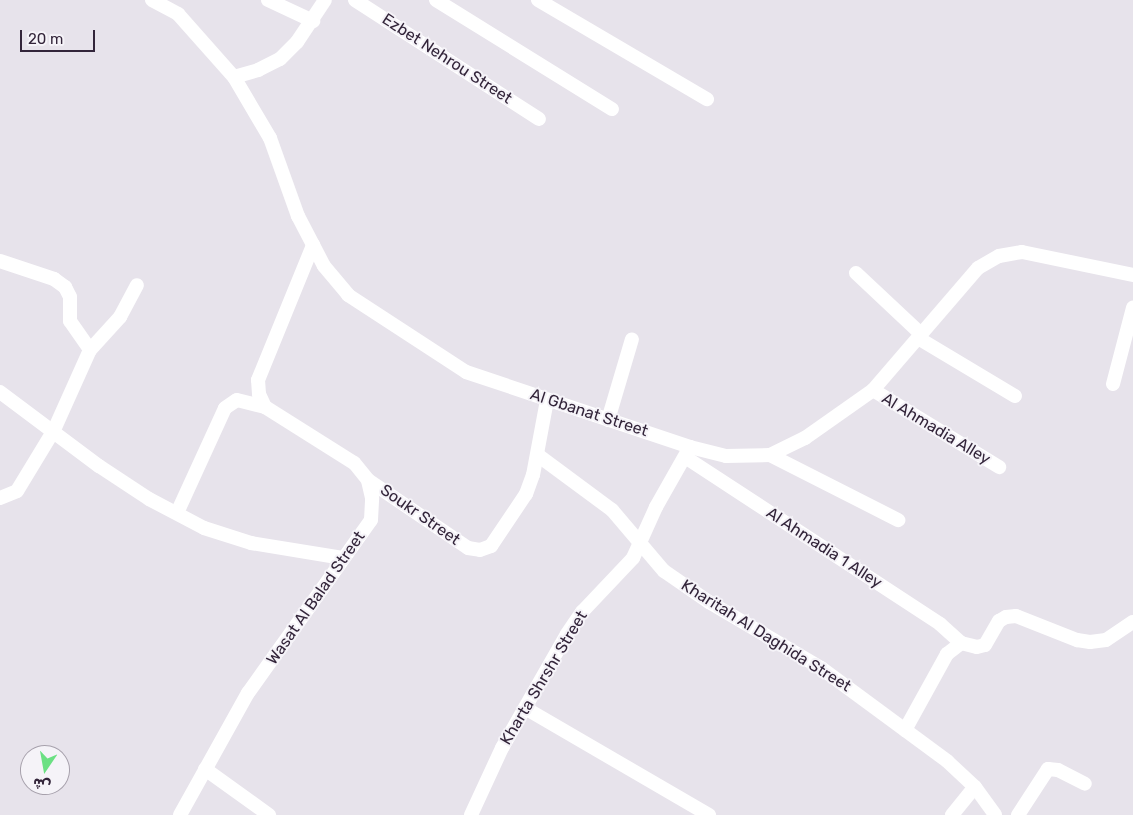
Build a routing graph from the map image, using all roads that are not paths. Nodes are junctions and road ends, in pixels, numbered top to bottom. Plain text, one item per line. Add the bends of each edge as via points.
1 (152, 0) edge
2 (268, 0) edge
3 (326, 0) edge
4 (355, 0) edge
5 (436, 0) edge
6 (538, 0) edge
7 (313, 21) junction
8 (234, 76) junction
9 (707, 99) dead end
10 (612, 110) dead end
11 (538, 119) dead end
12 (313, 245) junction
13 (0, 261) edge
14 (856, 273) dead end
15 (1133, 275) edge
16 (137, 285) dead end
17 (1133, 308) edge
18 (920, 336) junction
19 (632, 339) dead end
20 (90, 350) junction
21 (1112, 384) dead end
22 (873, 390) junction
23 (0, 392) edge
24 (1015, 396) dead end
25 (547, 400) junction
26 (265, 407) junction
27 (608, 420) junction
28 (54, 430) junction
29 (688, 452) junction
30 (770, 455) junction
31 (539, 456) junction
32 (999, 467) dead end
33 (368, 480) junction
34 (0, 498) edge
35 (177, 513) junction
36 (898, 520) dead end
37 (640, 546) junction
38 (343, 558) junction
39 (1133, 622) edge
40 (960, 643) junction
41 (524, 708) junction
42 (904, 730) junction
43 (205, 769) junction
44 (1085, 784) dead end
45 (975, 787) junction
46 (180, 815) edge
47 (269, 815) edge
48 (471, 815) edge
49 (708, 815) edge
50 (952, 815) edge
51 (995, 815) edge
52 (1018, 815) edge

1 - 8 street, Al Gbanat Street via 178,14
2 - 7 street
3 - 7 street
4 - 11 street, Ezbet Nehrou Street
5 - 10 street
6 - 9 street
7 - 8 street via 280,59 258,70
8 - 12 street, Al Gbanat Street via 270,138 298,216
12 - 25 street, Al Gbanat Street via 324,266 348,295 377,317 466,372
12 - 26 street via 258,380
13 - 20 street via 54,279 65,287 70,297 70,321
14 - 18 street
15 - 18 street, Al Gbanat Street via 1022,252 999,256 978,268
16 - 20 street via 120,317
17 - 21 street
18 - 22 street, Al Gbanat Street
18 - 24 street
19 - 27 street
20 - 28 street
22 - 30 street, Al Gbanat Street via 805,438
22 - 32 street, Al Ahmadia Alley
23 - 28 street
25 - 27 street, Al Gbanat Street
25 - 31 street, Soukr Street
26 - 33 street via 354,463
26 - 35 street via 237,400 225,408
27 - 29 street, Al Gbanat Street
28 - 34 street via 18,491
28 - 35 street via 99,466
29 - 30 street, Al Gbanat Street via 726,456
29 - 37 street, Kharta Shrshr Street via 656,507
29 - 40 street, Al Ahmadia 1 Alley via 940,624
30 - 36 street
31 - 33 street, Soukr Street via 526,494 491,546 480,550 468,548
31 - 37 street, Kharitah Al Daghida Street via 612,510
33 - 38 street, Wasat Al Balad Street via 372,498 371,520
35 - 38 street via 204,528 251,543
37 - 41 street, Kharta Shrshr Street via 624,568 582,612
37 - 42 street, Kharitah Al Daghida Street via 664,571 709,602 821,668
38 - 43 street, Wasat Al Balad Street via 248,693
39 - 40 street via 1106,640 1090,642 1016,616 1006,617 999,621 985,645 978,647
40 - 42 street via 947,654
41 - 48 street, Kharta Shrshr Street
41 - 49 street
42 - 45 street, Kharitah Al Daghida Street
43 - 46 street, Wasat Al Balad Street
43 - 47 street
44 - 52 street via 1058,770 1048,769
45 - 50 street
45 - 51 street, Kharitah Al Daghida Street

